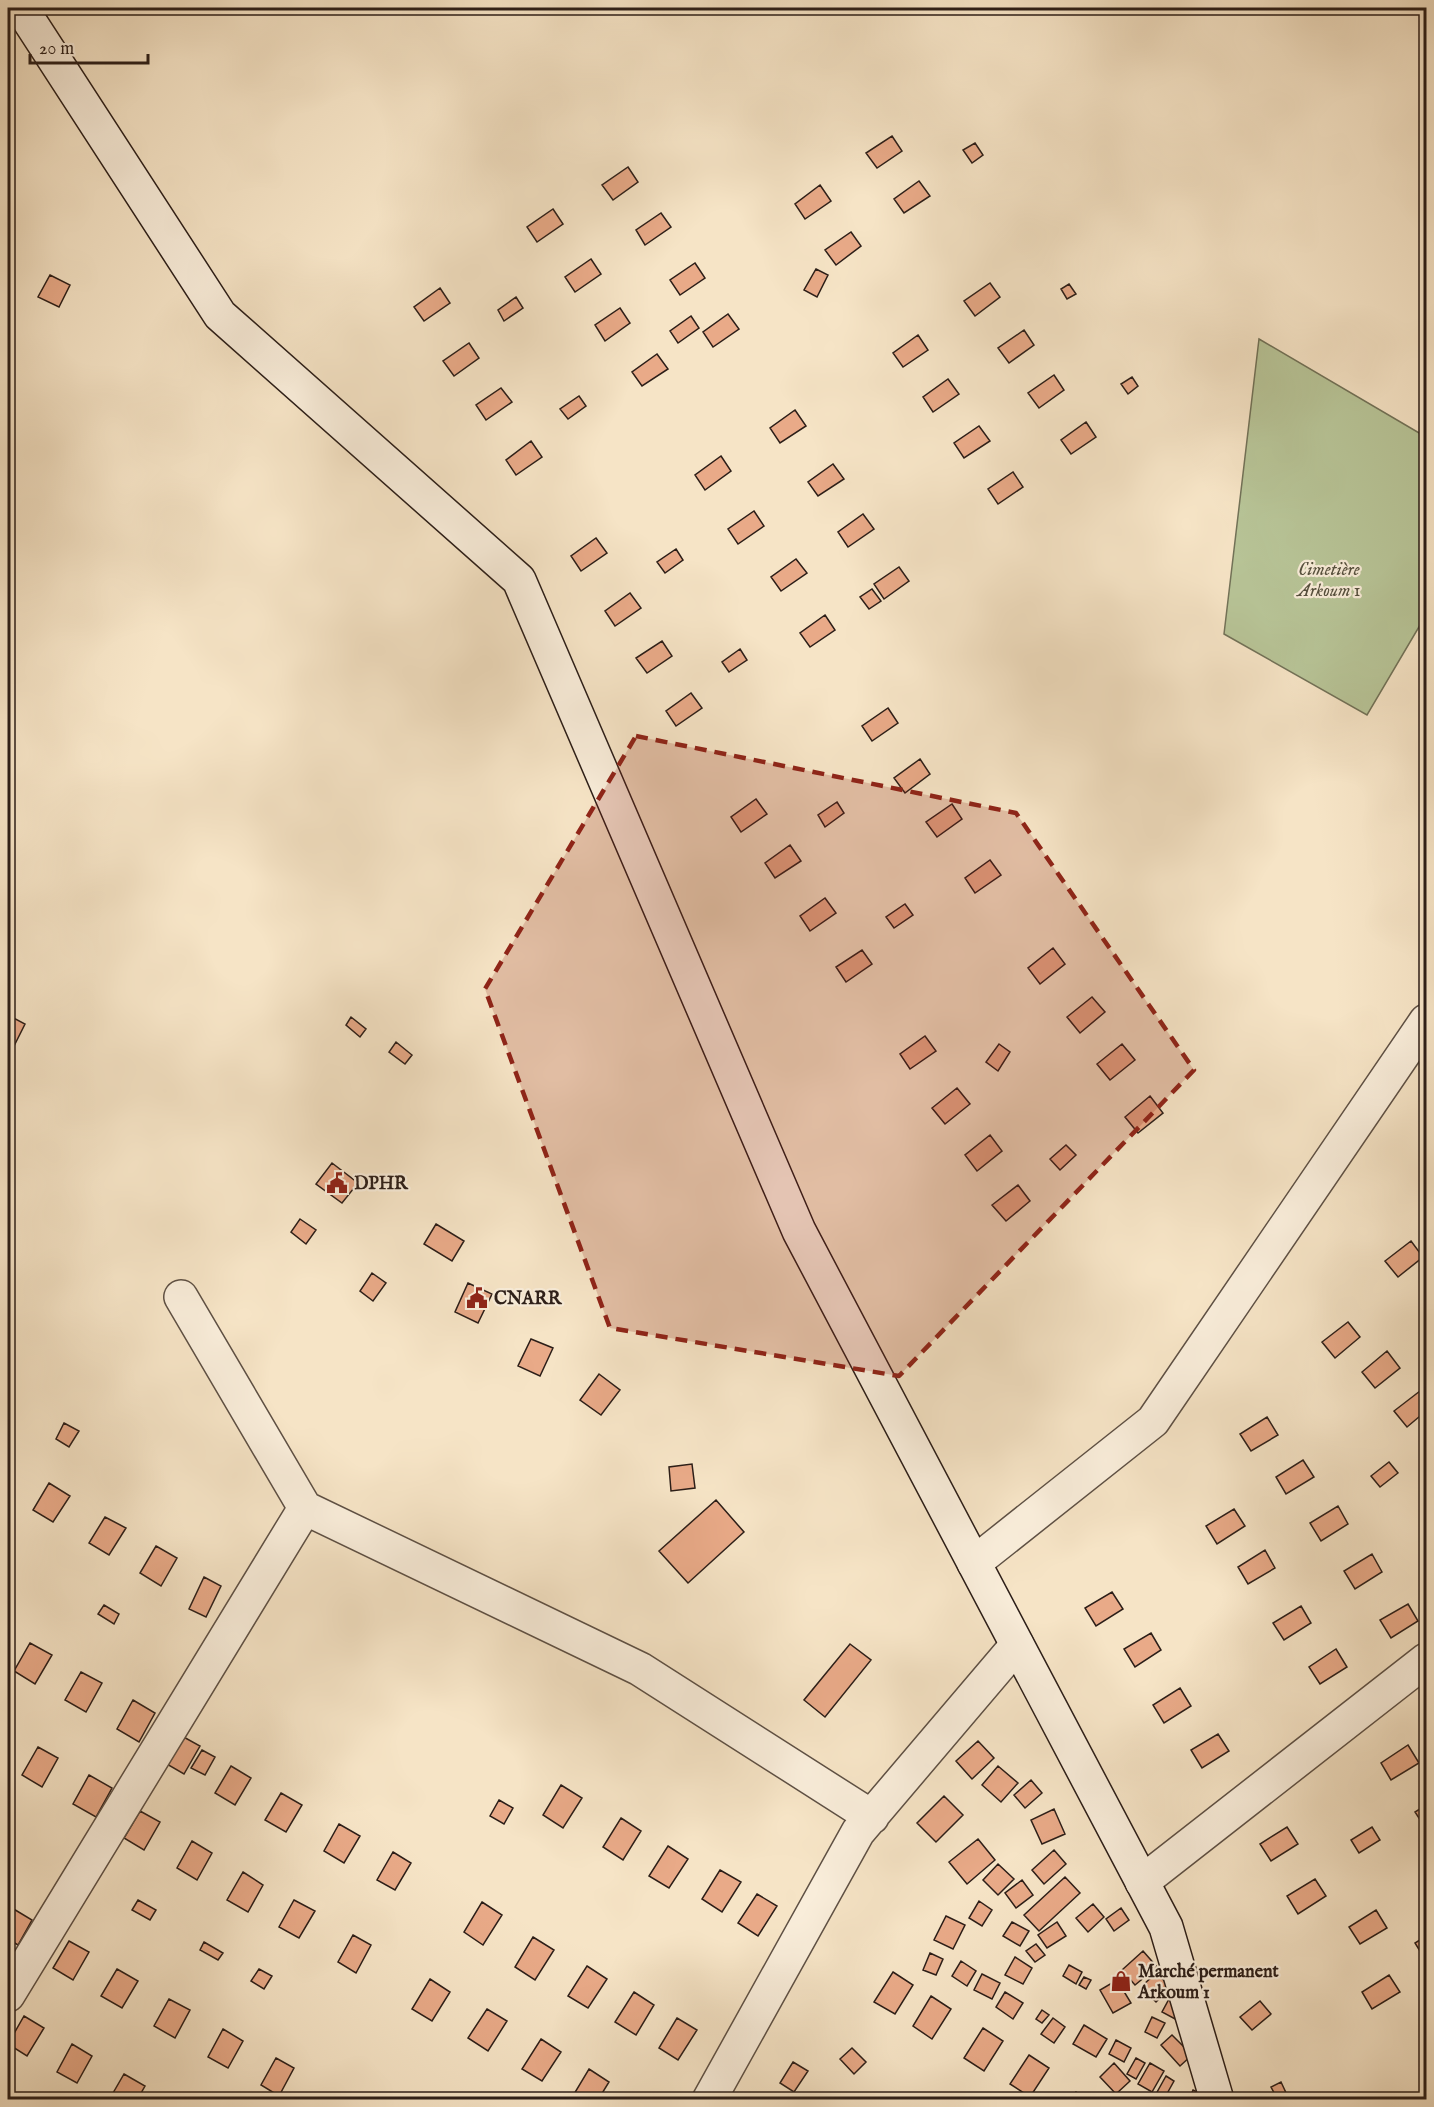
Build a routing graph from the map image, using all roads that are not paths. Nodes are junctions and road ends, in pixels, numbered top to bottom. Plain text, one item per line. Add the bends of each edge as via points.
1 (21, 8) edge
2 (1426, 1021) edge
3 (181, 1297) dead end
4 (305, 1508) junction
5 (974, 1563) junction
6 (1017, 1645) junction
7 (1426, 1660) edge
8 (872, 1817) junction
9 (1142, 1882) junction
10 (8, 1995) edge
11 (709, 2100) edge
12 (1217, 2100) edge

1 - 5 street via 220,315 519,580 798,1231
2 - 5 street via 1153,1421
3 - 4 street
4 - 8 street via 640,1669
4 - 10 street
5 - 6 street
6 - 8 street
6 - 9 street
7 - 9 street
8 - 11 street via 858,1832
9 - 12 street via 1166,1927

